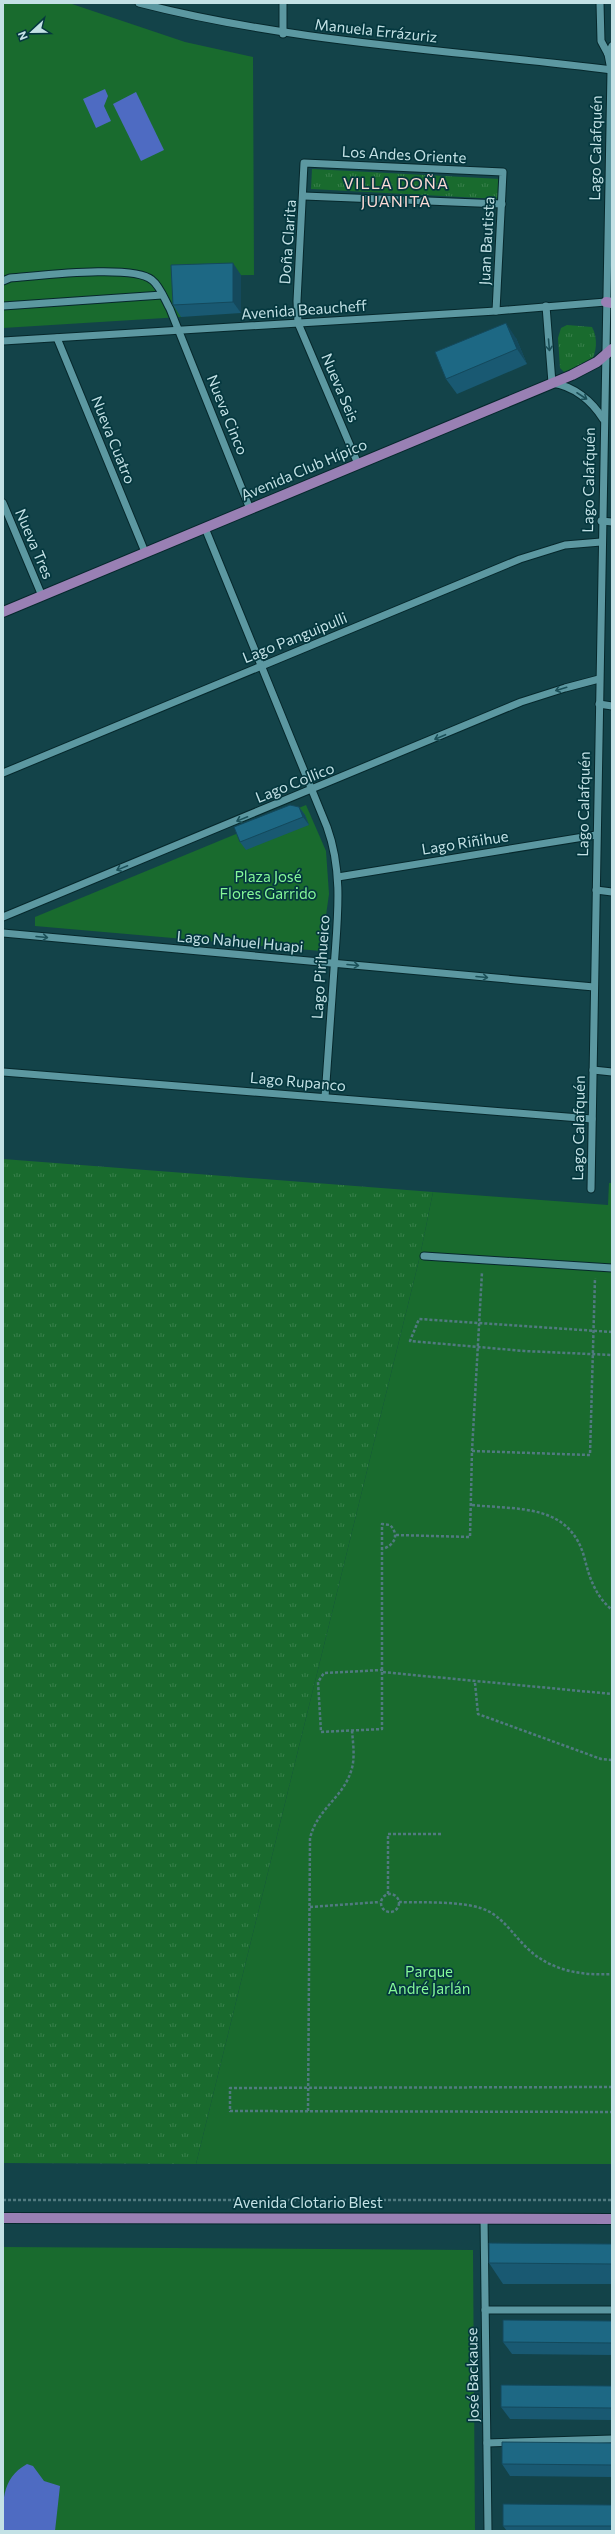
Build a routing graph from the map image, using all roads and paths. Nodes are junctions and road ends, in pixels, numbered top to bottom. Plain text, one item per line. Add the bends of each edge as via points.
1 (139, 3) edge
2 (283, 3) edge
3 (600, 3) edge
4 (283, 34) junction
5 (612, 46) edge
6 (608, 54) junction
7 (611, 70) edge
8 (304, 163) joint
9 (503, 172) joint
10 (610, 186) edge
11 (304, 196) junction
12 (502, 204) junction
13 (3, 281) edge
14 (162, 295) junction
15 (609, 302) edge
16 (3, 306) edge
17 (546, 306) junction
18 (496, 311) junction
19 (298, 323) junction
20 (179, 330) junction
21 (57, 338) junction
22 (3, 341) edge
23 (608, 352) edge
24 (552, 383) junction
25 (603, 420) junction
26 (358, 464) junction
27 (3, 503) edge
28 (250, 509) junction
29 (602, 521) junction
30 (612, 522) edge
31 (205, 528) junction
32 (601, 542) junction
33 (145, 552) junction
34 (42, 596) junction
35 (3, 612) edge
36 (261, 666) junction
37 (599, 679) junction
38 (598, 704) junction
39 (612, 706) edge
40 (3, 773) edge
41 (312, 790) junction
42 (596, 835) junction
43 (338, 877) junction
44 (596, 890) junction
45 (612, 892) edge
46 (3, 917) edge
47 (3, 933) edge
48 (334, 963) junction
49 (594, 987) junction
50 (593, 1070) junction
51 (3, 1072) edge
52 (612, 1072) edge
53 (325, 1097) junction
54 (592, 1118) junction
55 (591, 1189) dead end
56 (424, 1256) dead end
57 (483, 1260) junction
58 (595, 1268) junction
59 (612, 1268) edge
60 (478, 1323) junction
61 (595, 1332) junction
62 (612, 1332) edge
63 (477, 1346) junction
64 (594, 1354) junction
65 (612, 1354) edge
66 (472, 1451) junction
67 (472, 1504) junction
68 (396, 1535) junction
69 (382, 1549) junction
70 (612, 1610) edge
71 (382, 1671) junction
72 (475, 1682) junction
73 (612, 1694) edge
74 (352, 1731) junction
75 (612, 1760) edge
76 (442, 1834) dead end
77 (388, 1894) junction
78 (380, 1902) junction
79 (399, 1902) junction
80 (310, 1907) junction
81 (612, 1974) edge
82 (309, 2087) junction
83 (612, 2087) edge
84 (308, 2111) junction
85 (612, 2112) edge
86 (3, 2200) edge
87 (612, 2200) edge
88 (3, 2218) edge
89 (484, 2218) junction
90 (612, 2219) edge
91 (485, 2310) junction
92 (612, 2310) edge
93 (612, 2439) edge
94 (487, 2443) junction
95 (488, 2531) edge

1 - 4 street, Manuela Errázuriz via 193,17
2 - 4 street
3 - 6 street, Lago Calafquén via 601,41
4 - 7 street, Manuela Errázuriz
5 - 6 street
6 - 7 street, Lago Calafquén
7 - 10 street, Lago Calafquén
8 - 9 street, Los Andes Oriente
8 - 11 street, Doña Clarita
9 - 12 street, Juan Bautista
10 - 15 street, Lago Calafquén
11 - 12 street
11 - 19 street, Doña Clarita via 297,301
12 - 18 street, Juan Bautista
13 - 14 street, Nueva Cinco via 10,278 117,272 145,276 154,281
14 - 16 street
14 - 20 street, Nueva Cinco
15 - 17 street, Avenida Beaucheff
15 - 23 street, Lago Calafquén
17 - 18 street, Avenida Beaucheff
17 -> 24 street
18 - 19 street, Avenida Beaucheff
19 - 20 street, Avenida Beaucheff
19 - 26 street, Nueva Seis
20 - 21 street, Avenida Beaucheff
20 - 28 street, Nueva Cinco
21 - 22 street, Avenida Beaucheff
21 - 33 street, Nueva Cuatro
23 - 24 main road, Avenida Club Hípico via 586,369
23 - 25 street, Lago Calafquén
24 -> 25 street, Lago Calafquén via 586,398
24 - 26 main road, Avenida Club Hípico
25 - 29 street, Lago Calafquén
26 - 28 main road, Avenida Club Hípico
27 - 34 street, Nueva Tres
28 - 31 main road, Avenida Club Hípico
29 - 30 street
29 - 32 street, Lago Calafquén
31 - 33 main road, Avenida Club Hípico
31 - 36 street, Lago Pirihueico
32 - 36 street, Lago Panguipulli via 565,545 540,552
32 - 37 street, Lago Calafquén
33 - 34 main road, Avenida Club Hípico
34 - 35 main road, Avenida Club Hípico
36 - 40 street, Lago Panguipulli
36 - 41 street, Lago Pirihueico
37 - 38 street, Lago Calafquén
37 -> 41 street, Lago Collico via 522,702
38 - 39 street
38 - 42 street, Lago Calafquén
41 - 43 street, Lago Pirihueico via 332,840
41 -> 46 street, Lago Collico
42 - 43 street, Lago Riñihue
42 - 44 street, Lago Calafquén
43 - 48 street, Lago Pirihueico
44 - 45 street
44 - 49 street, Lago Calafquén
47 -> 48 street, Lago Nahuel Huapi
48 -> 49 street, Lago Nahuel Huapi
48 - 53 street, Lago Pirihueico
49 - 50 street, Lago Calafquén
50 - 52 street
50 - 54 street, Lago Calafquén
51 - 53 street, Lago Rupanco
53 - 54 street, Lago Rupanco
54 - 55 street, Lago Calafquén
56 - 57 street
57 - 58 street
57 - 60 path
58 - 59 street
58 - 61 path
60 - 61 path
60 - 63 path
60 - 63 path via 419,1319 410,1342
61 - 62 path
61 - 64 path
63 - 64 path
63 - 66 path
64 - 65 path
64 - 66 path via 590,1455
66 - 67 path
67 - 68 path via 470,1537
67 - 70 path via 539,1512 568,1526 579,1539 593,1586
68 - 69 path via 392,1544
68 - 69 path via 390,1525 382,1524
69 - 71 path
71 - 72 path
71 - 74 path via 382,1729
71 - 74 path via 324,1673 318,1682 321,1732
72 - 73 path
72 - 75 path via 478,1714 602,1759
74 - 80 path via 353,1758 350,1774 343,1789 315,1822 310,1838
76 - 77 path via 388,1834
77 - 78 path
77 - 79 path via 396,1896
78 - 79 path via 384,1910 390,1912 398,1908
78 - 80 path
79 - 81 path via 482,1909 505,1923 524,1946 547,1963 572,1973
80 - 82 path
82 - 83 path
82 - 84 path
82 - 84 path via 230,2088 230,2111
84 - 85 path
86 - 87 path
88 - 89 main road, Avenida Clotario Blest
89 - 90 main road, Avenida Clotario Blest
89 - 91 street, José Backause
91 - 92 street
91 - 94 street, José Backause
93 - 94 street
94 - 95 street, José Backause

